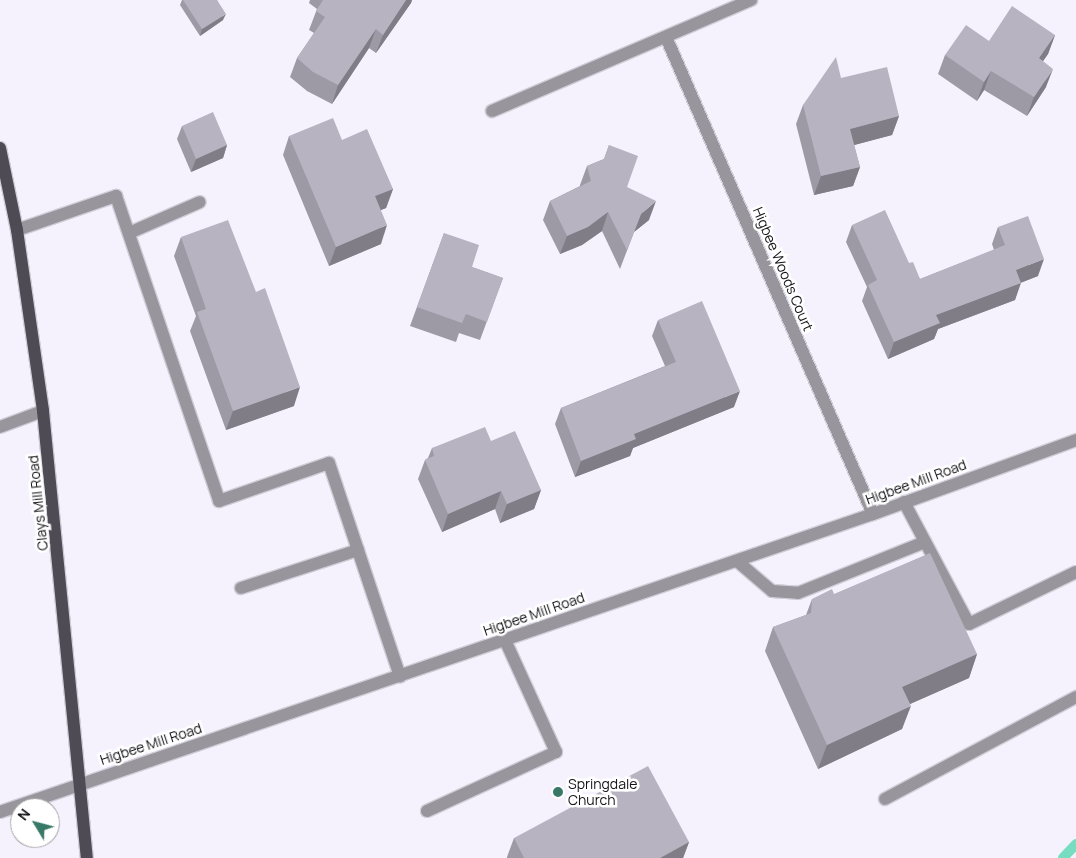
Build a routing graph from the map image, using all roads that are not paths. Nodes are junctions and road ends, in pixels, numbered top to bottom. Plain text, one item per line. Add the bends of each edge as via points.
1 (752, 0) edge
2 (666, 37) junction
3 (492, 111) dead end
4 (0, 148) edge
5 (200, 202) dead end
6 (18, 230) junction
7 (128, 234) junction
8 (43, 411) junction
9 (0, 427) edge
10 (1076, 440) edge
11 (904, 502) junction
12 (873, 514) junction
13 (926, 542) junction
14 (358, 550) junction
15 (737, 560) junction
16 (1076, 572) edge
17 (242, 588) dead end
18 (505, 640) junction
19 (400, 677) junction
20 (1076, 697) edge
21 (80, 783) junction
22 (885, 798) dead end
23 (427, 811) dead end
24 (0, 812) edge
25 (87, 858) edge

1 - 2 street
2 - 3 street
2 - 12 street, Higbee Woods Court
4 - 6 main road, Clays Mill Road
5 - 7 street
6 - 7 street via 116,196
6 - 8 main road, Clays Mill Road
7 - 14 street via 218,501 328,463
8 - 9 street
8 - 21 main road, Clays Mill Road
10 - 11 street, Higbee Mill Road
11 - 12 street, Higbee Mill Road
11 - 13 street
12 - 15 street, Higbee Mill Road
13 - 15 street via 798,593 772,591
13 - 16 street via 969,624
14 - 17 street
14 - 19 street
15 - 18 street, Higbee Mill Road
18 - 19 street, Higbee Mill Road
18 - 23 street via 556,752
19 - 21 street, Higbee Mill Road
20 - 22 street
21 - 24 street, Higbee Mill Road
21 - 25 main road, Clays Mill Road

